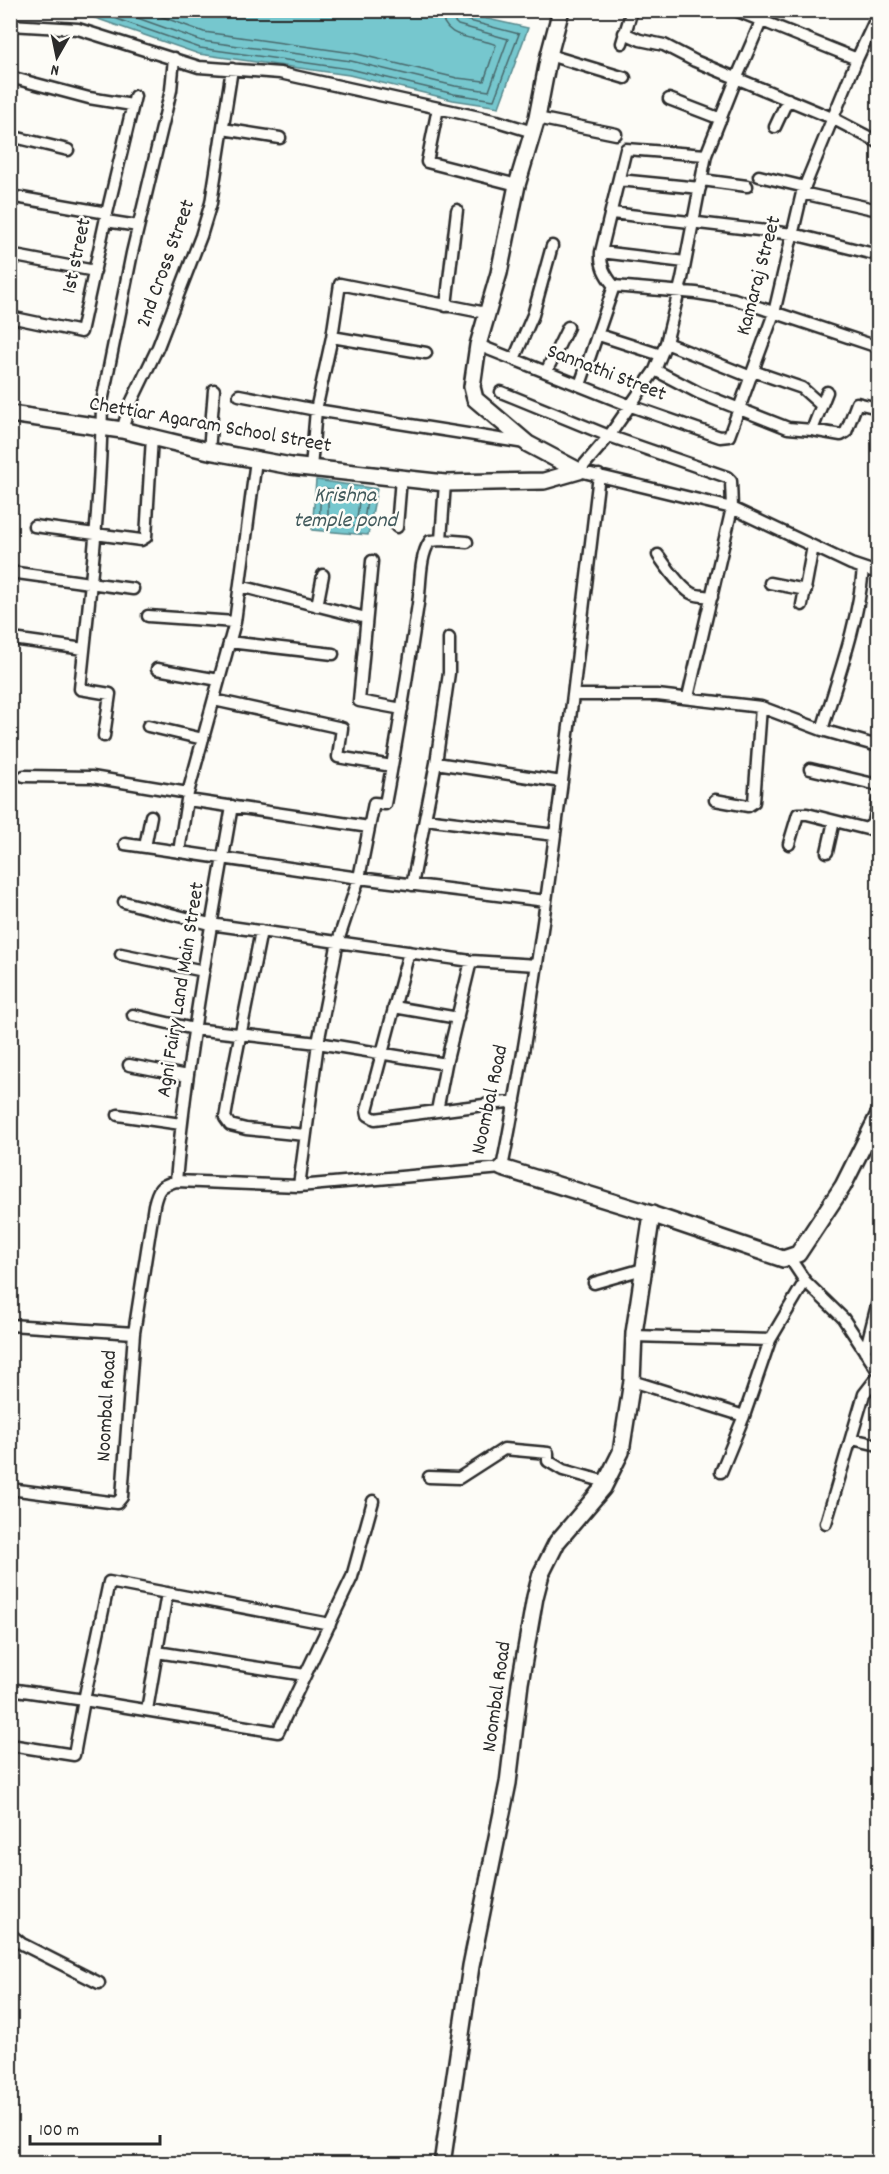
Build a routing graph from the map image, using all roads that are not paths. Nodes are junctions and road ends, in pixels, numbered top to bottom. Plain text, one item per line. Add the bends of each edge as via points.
1 (561, 10) edge
2 (632, 10) edge
3 (735, 10) edge
4 (766, 10) edge
5 (879, 14) edge
6 (761, 21) junction
7 (10, 25) edge
8 (549, 55) junction
9 (174, 58) junction
10 (857, 59) junction
11 (232, 69) junction
12 (10, 77) edge
13 (737, 77) junction
14 (625, 78) dead end
15 (669, 99) dead end
16 (788, 99) junction
17 (438, 108) junction
18 (721, 118) junction
19 (832, 118) junction
20 (535, 125) junction
21 (774, 127) dead end
22 (223, 129) junction
23 (616, 134) dead end
24 (10, 136) edge
25 (280, 138) dead end
26 (879, 142) edge
27 (68, 150) dead end
28 (706, 155) junction
29 (759, 176) dead end
30 (619, 180) junction
31 (701, 184) junction
32 (518, 185) junction
33 (747, 186) dead end
34 (804, 190) junction
35 (10, 196) edge
36 (457, 210) dead end
37 (879, 210) edge
38 (612, 213) junction
39 (106, 217) junction
40 (693, 222) junction
41 (138, 226) junction
42 (793, 234) junction
43 (552, 246) dead end
44 (601, 252) junction
45 (10, 255) edge
46 (879, 255) edge
47 (685, 262) junction
48 (95, 272) junction
49 (614, 286) junction
50 (678, 291) junction
51 (446, 306) junction
52 (486, 313) junction
53 (774, 313) junction
54 (10, 317) edge
55 (568, 327) dead end
56 (599, 335) dead end
57 (332, 337) junction
58 (666, 343) junction
59 (478, 345) junction
60 (879, 347) edge
61 (426, 353) dead end
62 (661, 355) junction
63 (514, 359) junction
64 (655, 370) junction
65 (546, 372) junction
66 (752, 374) junction
67 (580, 385) junction
68 (214, 390) dead end
69 (501, 392) dead end
70 (827, 392) dead end
71 (239, 394) dead end
72 (821, 405) junction
73 (631, 406) junction
74 (879, 408) edge
75 (739, 409) junction
76 (316, 410) junction
77 (10, 414) edge
78 (103, 427) junction
79 (122, 430) junction
80 (812, 430) junction
81 (609, 436) junction
82 (152, 437) junction
83 (720, 437) joint
84 (528, 444) junction
85 (209, 451) junction
86 (256, 460) junction
87 (311, 468) junction
88 (579, 471) junction
89 (599, 475) junction
90 (401, 478) junction
91 (445, 483) junction
92 (732, 508) junction
93 (34, 526) dead end
94 (397, 527) dead end
95 (97, 534) junction
96 (441, 540) junction
97 (467, 542) dead end
98 (813, 546) junction
99 (658, 555) dead end
100 (372, 561) dead end
101 (863, 569) junction
102 (10, 572) edge
103 (879, 573) edge
104 (322, 575) dead end
105 (770, 583) dead end
106 (91, 584) junction
107 (240, 586) junction
108 (133, 589) dead end
109 (806, 590) junction
110 (712, 597) junction
111 (802, 605) dead end
112 (317, 606) junction
113 (148, 616) dead end
114 (366, 618) junction
115 (234, 622) junction
116 (449, 638) dead end
117 (20, 640) dead end
118 (229, 642) junction
119 (84, 649) junction
120 (333, 654) dead end
121 (157, 669) dead end
122 (219, 680) junction
123 (573, 695) junction
124 (688, 698) junction
125 (214, 700) junction
126 (761, 707) junction
127 (402, 709) junction
128 (148, 726) dead end
129 (822, 730) junction
130 (104, 736) dead end
131 (203, 739) junction
132 (879, 746) edge
133 (436, 763) junction
134 (393, 766) junction
135 (810, 769) dead end
136 (24, 776) dead end
137 (562, 782) junction
138 (879, 785) edge
139 (188, 796) junction
140 (715, 800) dead end
141 (879, 801) edge
142 (232, 806) junction
143 (151, 816) dead end
144 (425, 819) junction
145 (834, 821) junction
146 (369, 827) junction
147 (555, 835) junction
148 (125, 844) dead end
149 (789, 844) dead end
150 (145, 847) junction
151 (179, 852) junction
152 (827, 852) dead end
153 (223, 858) junction
154 (359, 878) junction
155 (412, 885) junction
156 (124, 902) dead end
157 (546, 902) junction
158 (210, 924) junction
159 (261, 931) junction
160 (338, 941) junction
161 (409, 952) junction
162 (121, 954) dead end
163 (471, 961) junction
164 (537, 965) junction
165 (204, 971) junction
166 (394, 1007) junction
167 (133, 1016) dead end
168 (458, 1018) junction
169 (194, 1029) junction
170 (242, 1034) junction
171 (318, 1043) junction
172 (382, 1054) junction
173 (446, 1064) junction
174 (129, 1065) dead end
175 (187, 1076) junction
176 (515, 1101) junction
177 (436, 1111) junction
178 (118, 1115) dead end
179 (879, 1116) edge
180 (181, 1124) junction
181 (304, 1135) junction
182 (502, 1168) junction
183 (176, 1181) junction
184 (299, 1186) junction
185 (652, 1214) junction
186 (789, 1257) junction
187 (643, 1269) junction
188 (806, 1281) junction
189 (594, 1283) dead end
190 (879, 1301) edge
191 (876, 1321) edge
192 (10, 1325) edge
193 (134, 1334) junction
194 (634, 1336) junction
195 (770, 1340) junction
196 (865, 1352) junction
197 (879, 1371) edge
198 (879, 1376) edge
199 (632, 1381) junction
200 (744, 1416) junction
201 (852, 1438) junction
202 (879, 1445) edge
203 (722, 1472) dead end
204 (429, 1477) dead end
205 (606, 1482) junction
206 (10, 1489) edge
207 (373, 1501) dead end
208 (826, 1523) dead end
209 (167, 1593) junction
210 (330, 1624) junction
211 (157, 1652) junction
212 (305, 1675) junction
213 (10, 1689) edge
214 (84, 1700) junction
215 (147, 1710) junction
216 (10, 1745) edge
217 (10, 1934) edge
218 (99, 1983) dead end
219 (441, 2163) edge

1 - 8 street
2 - 13 street via 623,38 664,45
3 - 6 street
4 - 6 street
5 - 10 street, Kamaraj Street
6 - 10 street
6 - 13 street
7 - 9 street via 78,29
8 - 14 street
8 - 20 street
9 - 11 street via 198,67
9 - 41 street via 164,120
10 - 19 street, Kamaraj Street
11 - 17 street via 280,73
11 - 22 street, 2nd Cross Street
12 - 39 street via 88,98 134,101
13 - 16 street
13 - 18 street
15 - 18 street
16 - 19 street
16 - 21 street
17 - 20 street
17 - 32 street via 427,162
18 - 28 street
19 - 26 street
19 - 34 street, Kamaraj Street
20 - 23 street
20 - 32 street
22 - 25 street
22 - 79 street, 2nd Cross Street via 211,203 201,236
24 - 27 street
28 - 30 street via 626,149
28 - 31 street
29 - 34 street
30 - 31 street
30 - 38 street
31 - 33 street
31 - 40 street
32 - 52 street
34 - 37 street
34 - 42 street, Kamaraj Street
35 - 39 street, 1st street
36 - 51 street
38 - 40 street
38 - 44 street
39 - 41 street
39 - 48 street, 1st street
40 - 42 street
40 - 47 street
41 - 78 street via 102,402
42 - 46 street
42 - 53 street, Kamaraj Street
43 - 63 street via 533,315
44 - 47 street
44 - 49 street via 603,270
45 - 48 street
47 - 50 street
48 - 54 street, 1st street via 81,332
49 - 50 street
49 - 67 street
50 - 53 street via 734,299
50 - 58 street
51 - 52 street
51 - 57 street via 340,284
52 - 59 street
53 - 60 street
53 - 66 street, Kamaraj Street
55 - 65 street
56 - 62 street
57 - 61 street
57 - 76 street
58 - 62 street
58 - 66 street
59 - 63 street, Sannathi Street
59 - 84 street via 472,387 476,399
62 - 64 street
63 - 65 street, Sannathi Street
64 - 73 street
64 - 75 street
65 - 67 street, Sannathi Street
66 - 72 street via 802,388
66 - 75 street, Kamaraj Street
67 - 73 street, Sannathi Street
68 - 85 street
69 - 81 street
70 - 72 street
71 - 76 street
72 - 80 street
73 - 81 street
73 - 83 street, Sannathi Street
74 - 80 street via 857,403 846,432 841,435
75 - 80 street via 788,428
75 - 83 street, Kamaraj Street via 729,436
76 - 84 street
76 - 87 street
77 - 78 street, Chettiar Agaram School Street
78 - 79 street, Chettiar Agaram School Street
78 - 95 street
79 - 82 street, Chettiar Agaram School Street
81 - 88 street
81 - 92 street via 727,477 732,485
82 - 85 street, Chettiar Agaram School Street
82 - 95 street via 146,537 141,540
84 - 88 street
85 - 86 street, Chettiar Agaram School Street
86 - 87 street, Chettiar Agaram School Street
86 - 107 street
87 - 90 street, Chettiar Agaram School Street
88 - 89 street
88 - 91 street, Chettiar Agaram School Street via 544,482
89 - 92 street
89 - 123 street, Noombal Road
90 - 91 street, Chettiar Agaram School Street
90 - 94 street
91 - 96 street
92 - 98 street
92 - 110 street
93 - 95 street
95 - 106 street
96 - 97 street
96 - 127 street via 430,541 425,548
98 - 101 street
98 - 109 street
99 - 110 street via 688,592
100 - 114 street
101 - 103 street
101 - 129 street via 852,632
102 - 106 street
104 - 112 street
105 - 109 street
106 - 108 street
106 - 119 street
107 - 112 street
107 - 115 street
109 - 111 street
110 - 124 street
112 - 114 street
113 - 115 street
114 - 127 street via 359,701
115 - 118 street
116 - 133 street via 449,673
117 - 119 street
118 - 120 street
118 - 122 street
119 - 130 street via 80,689 110,694
121 - 122 street
122 - 125 street
123 - 124 street
123 - 137 street, Noombal Road
124 - 126 street
125 - 131 street
125 - 134 street via 342,728 338,757
126 - 129 street
126 - 140 street via 754,802 748,806
127 - 134 street
128 - 131 street
129 - 132 street
131 - 139 street
133 - 137 street
133 - 144 street
134 - 146 street via 385,804 374,803
135 - 138 street
136 - 139 street via 92,777
137 - 147 street, Noombal Road
139 - 142 street
139 - 151 street
141 - 145 street via 874,822 867,829
142 - 146 street
142 - 153 street, Agni Fairy Land Main Street
143 - 150 street
144 - 147 street
144 - 155 street
145 - 149 street via 798,814
145 - 152 street
146 - 154 street
147 - 157 street, Noombal Road
148 - 150 street
150 - 151 street
151 - 153 street
153 - 154 street
153 - 158 street, Agni Fairy Land Main Street
154 - 155 street
154 - 160 street
155 - 157 street
156 - 158 street
157 - 164 street, Noombal Road
158 - 159 street
158 - 165 street, Agni Fairy Land Main Street
159 - 160 street
159 - 170 street
160 - 161 street
160 - 171 street
161 - 163 street
161 - 166 street
162 - 165 street
163 - 164 street
163 - 168 street
164 - 176 street, Noombal Road
165 - 169 street, Agni Fairy Land Main Street
166 - 168 street
166 - 172 street
167 - 169 street
168 - 173 street
169 - 170 street
169 - 175 street, Agni Fairy Land Main Street
170 - 171 street
170 - 181 street via 225,1119 230,1125 246,1129
171 - 172 street
171 - 181 street
172 - 173 street
172 - 177 street via 368,1115 375,1119
173 - 177 street
174 - 175 street
175 - 180 street, Agni Fairy Land Main Street
176 - 177 street
176 - 182 street, Noombal Road
178 - 180 street
179 - 186 street via 843,1186 798,1254
180 - 183 street, Agni Fairy Land Main Street
181 - 184 street
182 - 184 street, Noombal Road
182 - 185 street
183 - 184 street, Noombal Road
183 - 193 street, Noombal Road via 157,1191
185 - 186 street via 783,1259
185 - 187 street, Noombal Road
186 - 188 street
187 - 189 street
187 - 194 street, Noombal Road
188 - 195 street
188 - 196 street via 843,1318
190 - 191 street
191 - 196 street
192 - 193 street
193 - 206 street, Noombal Road via 122,1497 117,1503
194 - 195 street
194 - 199 street, Noombal Road
195 - 200 street
196 - 197 street
198 - 201 street via 864,1394
199 - 200 street
199 - 205 street, Noombal Road via 622,1446
200 - 203 street
201 - 202 street
201 - 208 street
204 - 205 street via 459,1478 504,1449 548,1453 548,1461 563,1470
205 - 219 street, Noombal Road via 559,1538 536,1589 508,1783 471,1966
207 - 210 street via 352,1577
209 - 210 street
209 - 211 street
209 - 214 street via 109,1582
210 - 212 street
211 - 212 street
211 - 215 street
212 - 215 street via 278,1732
213 - 214 street
214 - 215 street
214 - 216 street via 74,1755
217 - 218 street

